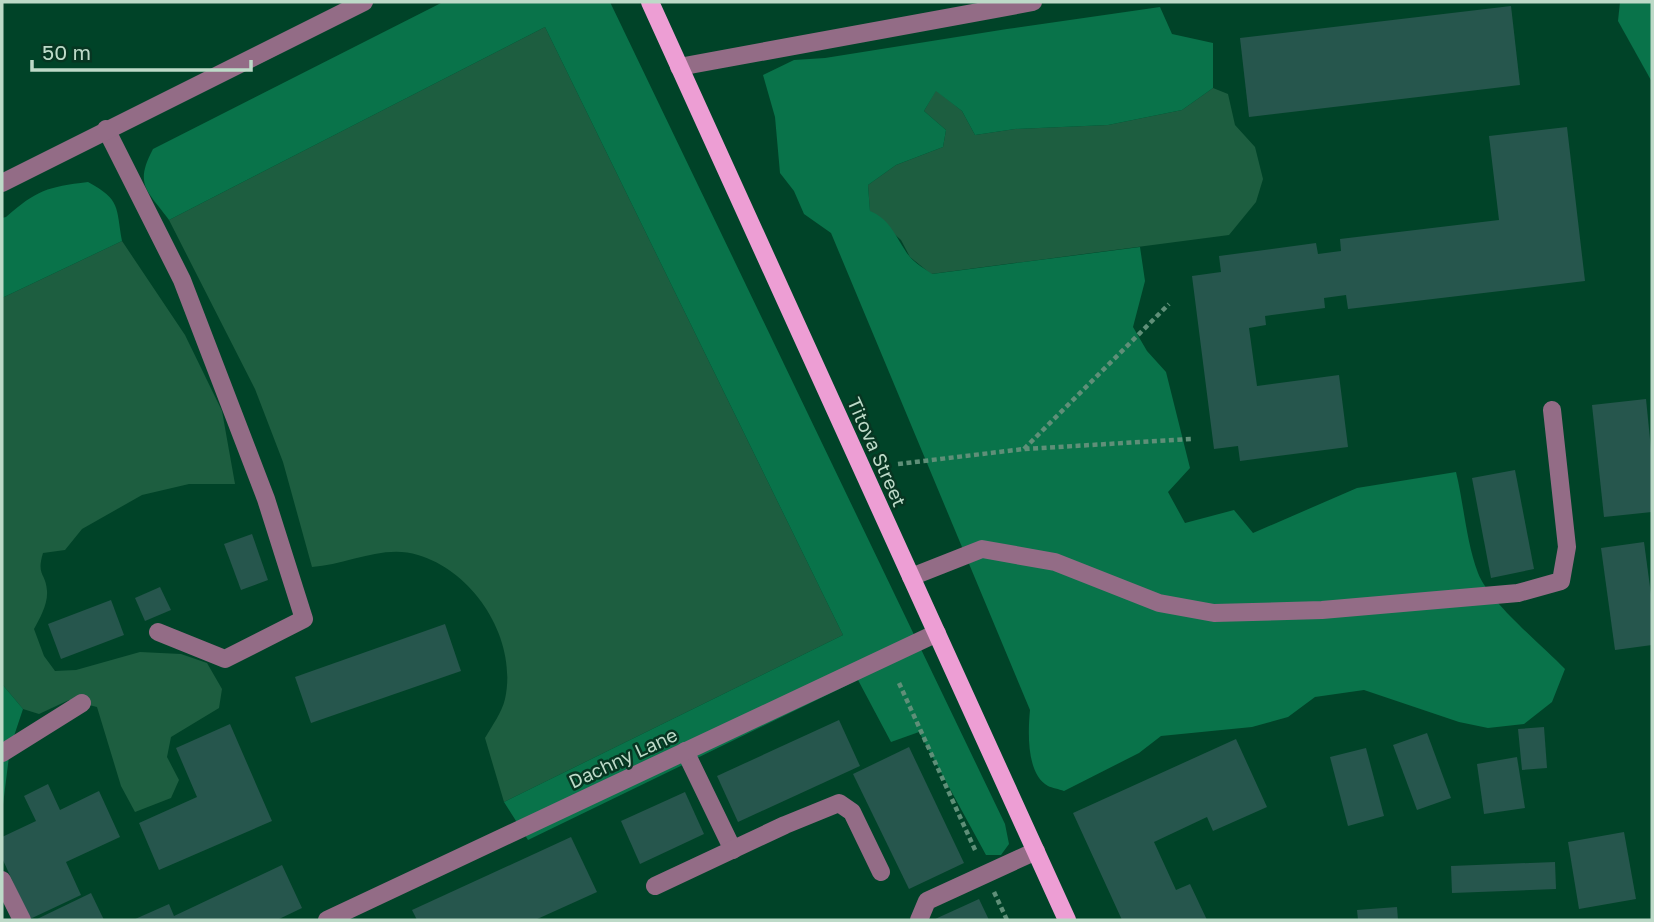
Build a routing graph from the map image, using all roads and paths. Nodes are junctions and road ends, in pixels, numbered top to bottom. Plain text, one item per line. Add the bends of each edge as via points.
1 (364, 2) edge
2 (650, 2) edge
3 (1033, 2) edge
4 (679, 67) junction
5 (106, 129) junction
6 (2, 183) edge
7 (1168, 304) dead end
8 (1552, 411) dead end
9 (1191, 439) dead end
10 (1024, 449) junction
11 (898, 464) dead end
12 (911, 577) junction
13 (158, 632) dead end
14 (937, 633) junction
15 (899, 682) dead end
16 (82, 703) dead end
17 (685, 751) junction
18 (2, 753) edge
19 (733, 850) junction
20 (1036, 851) junction
21 (881, 872) dead end
22 (986, 874) junction
23 (2, 880) edge
24 (655, 886) dead end
25 (22, 920) edge
26 (327, 920) edge
27 (919, 920) edge
28 (1007, 920) edge
29 (1067, 920) edge

1 - 5 street
2 - 4 main road, Titova Street
3 - 4 street
4 - 12 main road, Titova Street
5 - 6 street
5 - 13 street via 182,280 266,499 304,619 225,659
7 - 10 path
8 - 12 street via 1567,547 1561,581 1518,593 1322,610 1214,613 1159,603 1055,562 982,549
9 - 10 path
10 - 11 path
12 - 14 main road, Titova Street
14 - 17 street, Dachny Lane
14 - 20 main road, Titova Street
15 - 22 path
16 - 18 street
17 - 19 street
17 - 26 street, Dachny Lane
19 - 21 street via 839,803 852,812
19 - 24 street
20 - 22 street
20 - 29 main road, Titova Street
22 - 27 street via 927,901
22 - 28 path
23 - 25 street

